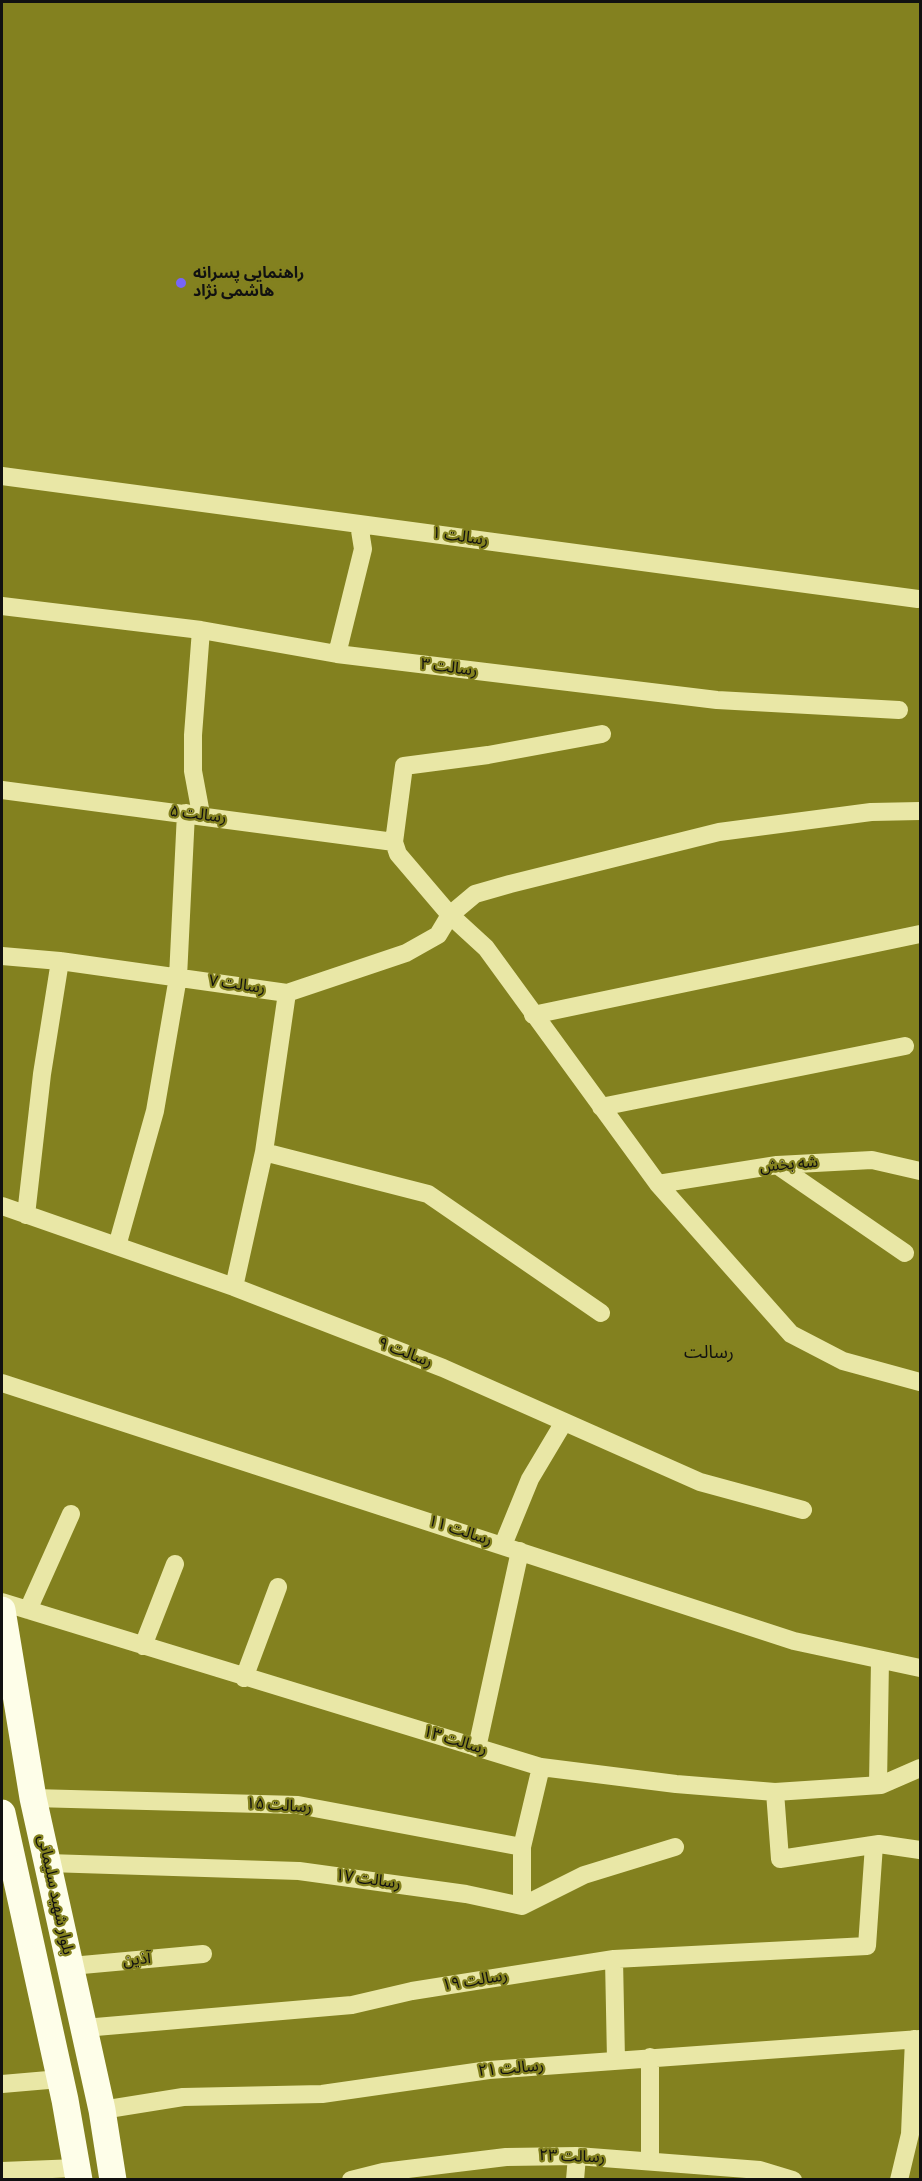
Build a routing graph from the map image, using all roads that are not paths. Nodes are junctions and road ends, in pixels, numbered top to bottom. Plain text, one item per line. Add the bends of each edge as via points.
1 (2, 476) edge
2 (359, 524) junction
3 (918, 599) dead end
4 (2, 606) edge
5 (201, 630) junction
6 (338, 654) junction
7 (899, 710) dead end
8 (602, 734) dead end
9 (2, 790) edge
10 (921, 811) edge
11 (193, 814) junction
12 (394, 842) junction
13 (450, 915) junction
14 (921, 934) edge
15 (2, 956) edge
16 (60, 961) junction
17 (178, 977) junction
18 (287, 993) junction
19 (533, 1015) junction
20 (905, 1046) dead end
21 (601, 1107) junction
22 (264, 1152) junction
23 (777, 1165) junction
24 (921, 1171) edge
25 (658, 1184) junction
26 (2, 1206) edge
27 (26, 1215) junction
28 (117, 1246) junction
29 (905, 1253) dead end
30 (234, 1287) junction
31 (601, 1313) dead end
32 (921, 1382) edge
33 (2, 1383) edge
34 (564, 1422) junction
35 (803, 1510) dead end
36 (71, 1514) dead end
37 (512, 1548) junction
38 (175, 1564) dead end
39 (278, 1587) dead end
40 (2, 1602) edge
41 (2, 1610) edge
42 (28, 1610) junction
43 (143, 1646) junction
44 (880, 1659) junction
45 (921, 1668) edge
46 (244, 1678) junction
47 (477, 1748) junction
48 (541, 1767) junction
49 (921, 1768) edge
50 (878, 1785) junction
51 (775, 1792) junction
52 (33, 1798) junction
53 (2, 1813) edge
54 (874, 1845) junction
55 (522, 1847) junction
56 (675, 1847) dead end
57 (921, 1850) edge
58 (48, 1863) junction
59 (522, 1906) junction
60 (203, 1954) dead end
61 (614, 1959) junction
62 (70, 1966) junction
63 (84, 2028) junction
64 (917, 2039) edge
65 (650, 2057) junction
66 (616, 2060) junction
67 (60, 2079) junction
68 (2, 2084) edge
69 (102, 2110) junction
70 (577, 2156) junction
71 (650, 2162) junction
72 (2, 2171) edge
73 (78, 2174) edge
74 (113, 2180) edge
75 (351, 2180) edge
76 (575, 2180) edge
77 (793, 2180) edge
78 (899, 2180) edge

1 - 2 street, رسالت ۱
2 - 3 street, رسالت ۱
2 - 6 street via 363,549
4 - 5 street, رسالت ۳
5 - 6 street, رسالت ۳
5 - 11 street via 193,735
6 - 7 street, رسالت ۳ via 717,700
8 - 12 street via 404,766
9 - 11 street, رسالت ۵
10 - 13 street, رسالت ۷ via 871,812 720,832 475,894
11 - 12 street, رسالت ۵
11 - 17 street
12 - 13 street via 398,854
13 - 18 street, رسالت ۷ via 438,935 406,953
13 - 19 street via 486,948
14 - 19 street
15 - 16 street, رسالت ۷
16 - 17 street, رسالت ۷
16 - 27 street
17 - 18 street, رسالت ۷
17 - 28 street via 155,1111
18 - 22 street
19 - 21 street
20 - 21 street
21 - 25 street
22 - 30 street
22 - 31 street via 428,1194
23 - 24 street, شه بخش via 872,1160
23 - 25 street, شه بخش
23 - 29 street
25 - 32 street via 791,1335 843,1361
26 - 27 street, رسالت ۹
27 - 28 street, رسالت ۹
28 - 30 street, رسالت ۹
30 - 34 street, رسالت ۹ via 443,1368
33 - 37 street, رسالت ۱۱
34 - 35 street, رسالت ۹ via 700,1482
34 - 37 street via 530,1479
36 - 42 street
37 - 44 street, رسالت ۱۱ via 794,1641
37 - 47 street
38 - 43 street
39 - 46 street
40 - 42 street, رسالت ۱۳
41 - 52 main road, بلوار شهید سلیمانی
42 - 43 street, رسالت ۱۳
43 - 46 street, رسالت ۱۳
44 - 45 street, رسالت ۱۱
44 - 50 street
46 - 47 street, رسالت ۱۳
47 - 48 street, رسالت ۱۳
48 - 51 street, رسالت ۱۳ via 676,1785
48 - 55 street
49 - 50 street, رسالت ۱۳
50 - 51 street, رسالت ۱۳
51 - 54 street via 780,1858
52 - 55 street, رسالت ۱۵ via 298,1805
52 - 58 main road, بلوار شهید سلیمانی
53 - 67 main road, بلوار شهید سلیمانی
54 - 57 street
54 - 61 street, رسالت ۱۹ via 867,1946
55 - 59 street
56 - 59 street via 584,1875
58 - 59 street, رسالت ۱۷ via 299,1871 466,1894
58 - 62 main road, بلوار شهید سلیمانی
60 - 62 street, آذین
61 - 63 street, رسالت ۱۹ via 352,2004
61 - 66 street
62 - 63 main road, بلوار شهید سلیمانی
63 - 69 main road, بلوار شهید سلیمانی
64 - 65 street, رسالت ۲۱
64 - 78 street via 910,2134
65 - 66 street, رسالت ۲۱
65 - 71 street
66 - 69 street, رسالت ۲۱ via 489,2070 322,2094 183,2097
67 - 68 street
67 - 73 main road, بلوار شهید سلیمانی
69 - 74 main road, بلوار شهید سلیمانی
70 - 71 street, رسالت ۲۳
70 - 75 street, رسالت ۲۳ via 507,2157 383,2172
70 - 76 street
71 - 77 street, رسالت ۲۳ via 760,2170
72 - 73 street

